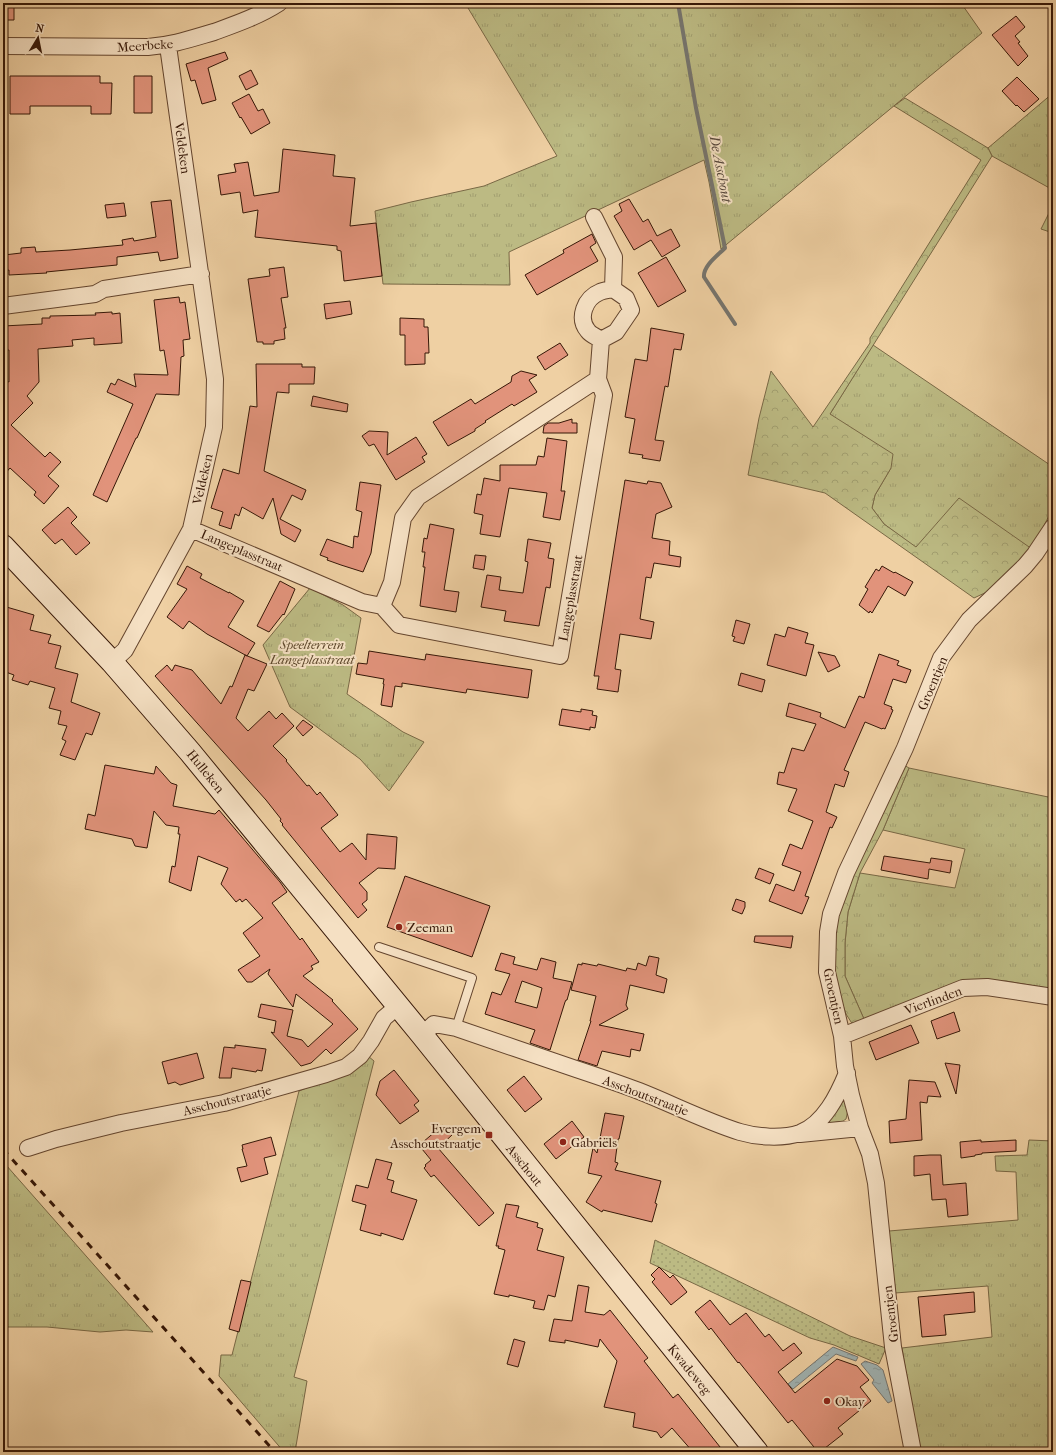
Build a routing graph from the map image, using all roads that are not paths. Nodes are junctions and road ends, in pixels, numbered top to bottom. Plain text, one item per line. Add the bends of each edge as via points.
1 (278, 3) edge
2 (3, 46) edge
3 (168, 46) junction
4 (594, 217) dead end
5 (201, 274) junction
6 (613, 289) junction
7 (3, 306) edge
8 (601, 340) junction
9 (598, 379) junction
10 (1053, 527) edge
11 (191, 529) junction
12 (3, 546) edge
13 (382, 606) junction
14 (112, 662) junction
15 (379, 947) dead end
16 (1053, 997) edge
17 (398, 1006) junction
18 (456, 1028) junction
19 (422, 1035) junction
20 (842, 1036) junction
21 (847, 1073) junction
22 (860, 1128) junction
23 (790, 1135) junction
24 (28, 1148) dead end
25 (623, 1286) joint
26 (757, 1452) edge
27 (913, 1452) edge

1 - 3 street, Meerbeke via 238,24
2 - 3 street, Meerbeke
3 - 5 street, Veldeken
4 - 6 street via 614,257
5 - 7 street via 104,289 95,294
5 - 11 street, Veldeken via 215,379 214,427
6 - 8 street via 626,298 630,310 616,332
6 - 8 street via 599,292 584,309 583,322 588,331
8 - 9 street, Langeplasstraat
9 - 13 street via 418,497 403,518 392,582
9 - 13 street, Langeplasstraat via 604,395 560,656 399,625
10 - 20 street, Groentjen via 1025,566 969,620 941,658 905,748 846,873 831,914 826,944 827,972
11 - 13 street, Langeplasstraat via 362,602
11 - 14 street, Veldeken via 125,650
12 - 14 main road, Hulleken
14 - 17 main road, Hulleken via 195,758
15 - 18 lane via 472,978
16 - 20 street, Vierlinden via 987,987 963,988
17 - 19 main road, Asschout
17 - 24 street, Asschoutstraatje via 384,1018 360,1056 346,1067 224,1103 85,1132
18 - 19 street, Asschoutstraatje via 434,1024
18 - 23 street, Asschoutstraatje via 638,1090 740,1132 759,1136
19 - 25 main road, Asschout
20 - 21 street, Groentjen
21 - 22 street, Groentjen
21 - 23 street, Asschoutstraatje via 840,1090 820,1119 807,1130
22 - 23 street
22 - 27 street, Groentjen via 870,1154 876,1183 893,1347
25 - 26 main road, Kwadeweg

